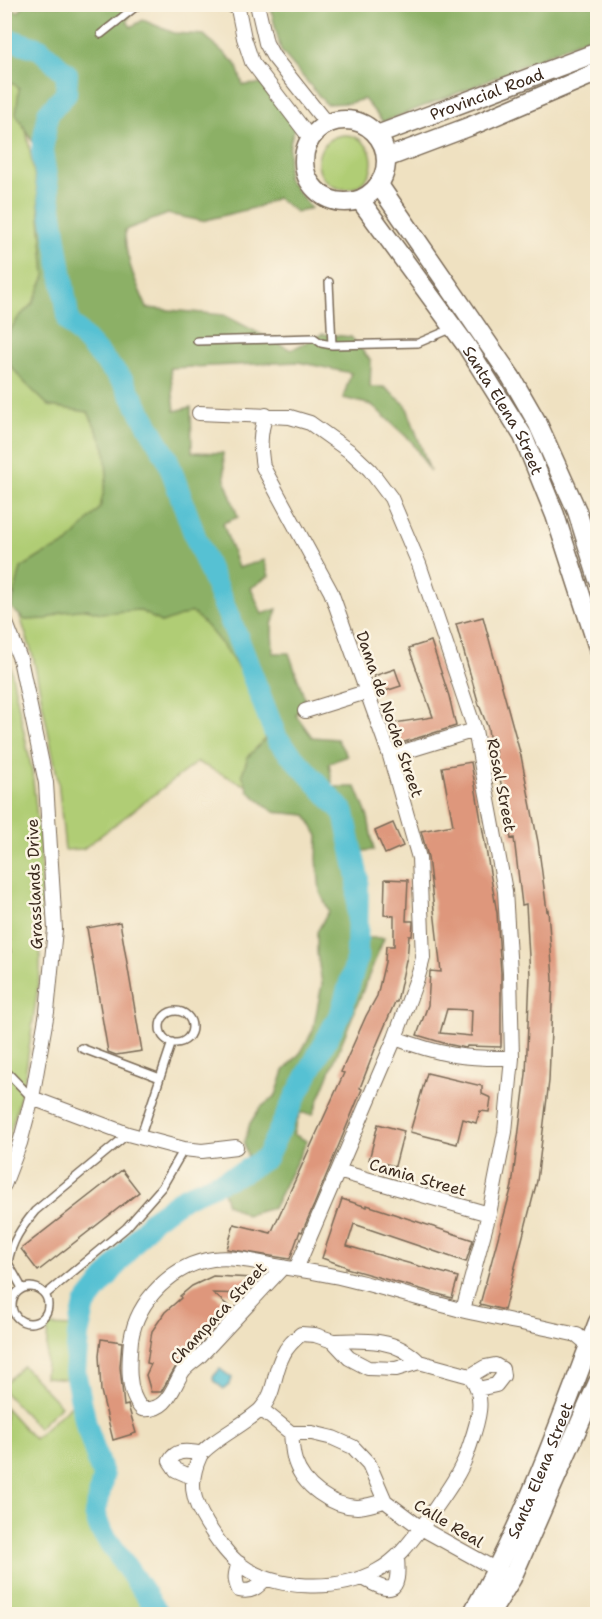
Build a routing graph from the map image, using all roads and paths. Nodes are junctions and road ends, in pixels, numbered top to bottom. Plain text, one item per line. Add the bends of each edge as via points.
1 (139, 4) edge
2 (222, 4) edge
3 (257, 4) edge
4 (238, 8) edge
5 (101, 34) dead end
6 (597, 52) edge
7 (597, 72) edge
8 (327, 124) junction
9 (377, 135) junction
10 (310, 138) junction
11 (386, 158) junction
12 (379, 185) junction
13 (360, 200) junction
14 (329, 282) dead end
15 (453, 327) junction
16 (197, 341) dead end
17 (332, 345) junction
18 (199, 414) dead end
19 (266, 415) junction
20 (597, 579) edge
21 (4, 618) edge
22 (597, 648) edge
23 (366, 692) junction
24 (305, 711) dead end
25 (475, 730) junction
26 (390, 756) junction
27 (4, 928) edge
28 (4, 994) edge
29 (395, 1038) junction
30 (172, 1042) junction
31 (81, 1048) dead end
32 (512, 1058) junction
33 (4, 1069) edge
34 (160, 1078) junction
35 (32, 1098) junction
36 (134, 1136) junction
37 (236, 1147) dead end
38 (184, 1149) junction
39 (338, 1171) junction
40 (4, 1185) edge
41 (489, 1214) junction
42 (289, 1268) junction
43 (22, 1288) junction
44 (45, 1295) junction
45 (463, 1310) junction
46 (592, 1334) edge
47 (333, 1341) junction
48 (418, 1362) junction
49 (470, 1376) junction
50 (597, 1382) edge
51 (478, 1389) junction
52 (261, 1409) junction
53 (291, 1433) junction
54 (201, 1453) junction
55 (192, 1477) junction
56 (385, 1501) junction
57 (421, 1528) junction
58 (397, 1558) junction
59 (239, 1563) junction
60 (505, 1574) junction
61 (266, 1578) junction
62 (363, 1578) junction
63 (472, 1614) edge
64 (490, 1614) edge

1 - 5 lane
2 - 4 lane
3 - 8 street via 273,57
4 - 10 street via 252,62
6 - 9 street, Provincial Road
7 - 11 street, Provincial Road
8 - 9 street via 350,120 365,124
8 - 10 street
9 - 11 street
10 - 13 street via 303,158 312,187 329,200
11 - 12 street
12 - 13 street
12 - 20 street, Santa Elena Street via 511,377 538,424 577,511
13 - 15 street, Santa Elena Street
14 - 17 lane
15 - 17 lane via 418,343
15 - 22 street, Santa Elena Street via 524,436 555,515
16 - 17 lane via 314,338
18 - 19 street, Rosal Street
19 - 23 street, Dama de Noche Street via 260,439 262,467 331,592
19 - 25 street, Rosal Street via 310,423 352,453 391,498 419,564
21 - 35 street, Grasslands Drive via 20,659 46,783 55,929 47,1012
23 - 24 street
23 - 26 street, Dama de Noche Street
25 - 26 street
25 - 32 street, Rosal Street via 506,891
26 - 29 street, Dama de Noche Street via 419,858 423,957
27 - 28 lane via 8,956
29 - 32 street via 449,1055
29 - 39 street, Dama de Noche Street
30 - 30 lane via 187,1039 192,1030 188,1016 180,1011 170,1012 160,1023 164,1037
30 - 34 lane
31 - 34 lane
32 - 41 street, Rosal Street via 505,1132
33 - 35 lane
34 - 36 lane
35 - 36 street
35 - 40 street, Grasslands Drive
36 - 38 street
36 - 43 lane via 26,1222 10,1249 8,1263
37 - 38 street
38 - 44 lane via 162,1187 126,1228
39 - 41 street, Camia Street
39 - 42 street, Dama de Noche Street
41 - 45 street, Rosal Street
42 - 42 street, Champaca Street via 213,1259 185,1267 161,1285 144,1306 132,1332 129,1362 137,1404 150,1410 167,1401 188,1365
42 - 45 street
43 - 44 lane via 39,1289
43 - 44 lane via 15,1294 12,1310 24,1322 41,1319 48,1303
45 - 46 street
46 - 60 street, Santa Elena Street
47 - 48 street via 394,1345
47 - 48 street via 349,1358 368,1368 396,1369
47 - 52 street via 301,1334 291,1343 282,1356 273,1392
48 - 49 street
49 - 51 street
49 - 51 street via 485,1367 495,1365 502,1369 503,1376 496,1385
50 - 60 street, Santa Elena Street
51 - 57 street via 476,1426 464,1461
52 - 53 street
52 - 54 street
53 - 56 street, Calle Real via 312,1433 353,1446 369,1464
53 - 56 street via 295,1460 311,1487 332,1501 357,1507
54 - 55 street
54 - 55 street via 179,1451 170,1461 176,1470
55 - 59 street via 193,1495 204,1520 218,1542
56 - 57 street, Calle Real
57 - 58 street
57 - 60 street, Calle Real
58 - 62 street
58 - 62 street via 399,1575 391,1588 382,1589
59 - 61 street
59 - 61 street via 235,1574 238,1590 248,1592
60 - 63 street, Santa Elena Street
60 - 64 street, Santa Elena Street
61 - 62 street via 284,1584 313,1585

